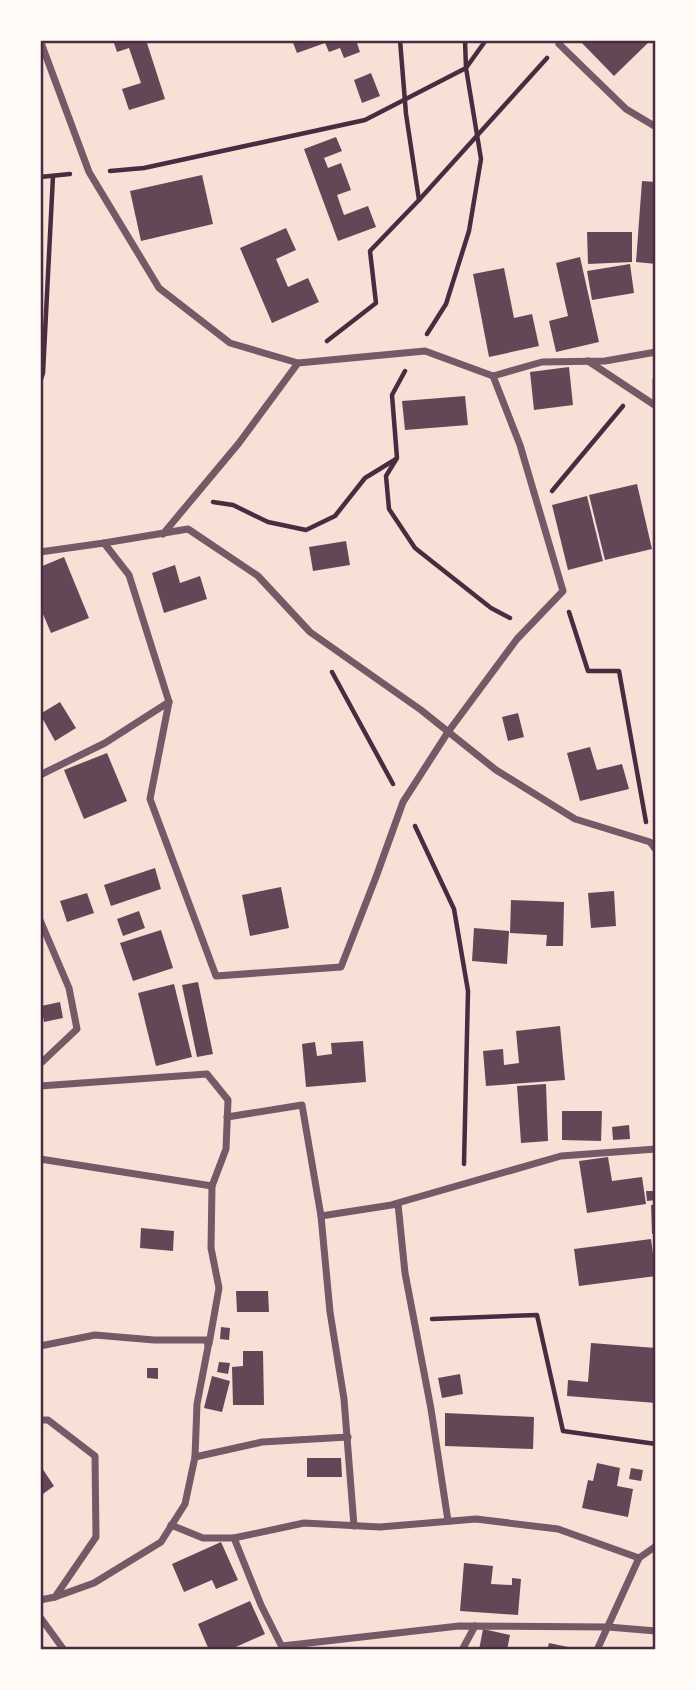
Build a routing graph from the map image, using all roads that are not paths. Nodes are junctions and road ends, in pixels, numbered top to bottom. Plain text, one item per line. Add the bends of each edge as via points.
1 (40, 40) edge
2 (559, 44) road end
3 (656, 127) edge
4 (656, 352) edge
5 (588, 361) junction
6 (298, 363) junction
7 (493, 376) junction
8 (656, 380) edge
9 (656, 405) edge
10 (163, 534) junction
11 (104, 543) junction
12 (40, 552) edge
13 (169, 702) junction
14 (448, 732) junction
15 (40, 775) edge
16 (656, 850) edge
17 (40, 920) edge
18 (40, 1064) edge
19 (40, 1086) edge
20 (227, 1117) junction
21 (656, 1149) edge
22 (40, 1159) edge
23 (212, 1186) junction
24 (391, 1205) junction
25 (321, 1216) junction
26 (40, 1346) edge
27 (208, 1348) junction
28 (40, 1420) edge
29 (348, 1437) junction
30 (195, 1457) junction
31 (448, 1521) junction
32 (172, 1525) junction
33 (354, 1526) junction
34 (234, 1538) junction
35 (656, 1546) edge
36 (639, 1558) junction
37 (55, 1597) junction
38 (40, 1600) edge
39 (40, 1617) edge
40 (475, 1626) junction
41 (608, 1627) junction
42 (656, 1631) edge
43 (282, 1648) edge
44 (64, 1650) edge
45 (462, 1650) edge
46 (597, 1650) edge

1 - 6 street via 89,173 159,288 230,343
2 - 3 street via 626,109
4 - 5 street
5 - 7 street via 542,362
5 - 9 street
6 - 7 street via 425,351
6 - 10 street
7 - 14 street via 520,444 563,591 517,639
8 - 9 street
10 - 11 street
10 - 14 street via 188,529 258,576 310,632
11 - 12 street
11 - 13 street via 129,575
13 - 14 street via 150,799 215,976 341,967 403,802
13 - 15 street via 104,743
14 - 16 street via 496,770 575,819 650,842
17 - 18 street via 69,988 77,1029
19 - 20 street via 207,1074 228,1100
20 - 23 street via 226,1149
20 - 25 street via 302,1105
21 - 24 street via 561,1156
22 - 23 street
23 - 27 street via 211,1248 219,1288
24 - 25 street
24 - 31 street via 398,1204 405,1273
25 - 29 street
26 - 27 street via 95,1335 206,1339
27 - 30 street via 197,1404
28 - 37 street via 48,1420 95,1456 96,1537
29 - 30 street via 262,1442
29 - 33 street
30 - 32 street via 186,1504
31 - 33 street
31 - 36 street via 476,1519 558,1529
32 - 34 street via 203,1538
32 - 37 street via 161,1542 94,1583
33 - 34 street via 304,1523
34 - 43 street
35 - 36 street
36 - 41 street
37 - 38 street
39 - 44 street
40 - 41 street
40 - 43 street
40 - 45 street
41 - 42 street
41 - 46 street

